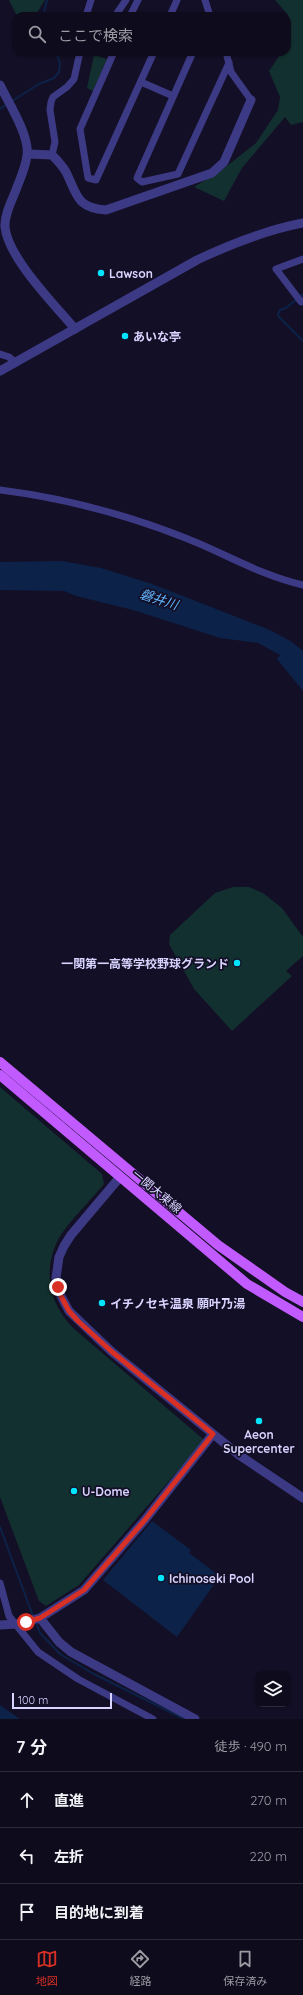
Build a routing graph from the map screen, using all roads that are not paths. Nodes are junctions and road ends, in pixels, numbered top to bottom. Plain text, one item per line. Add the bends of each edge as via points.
1 (91, 0) edge
2 (126, 0) edge
3 (138, 0) edge
4 (177, 0) edge
5 (205, 0) edge
6 (87, 12) edge
7 (118, 12) edge
8 (132, 12) edge
9 (172, 12) edge
10 (209, 12) edge
11 (79, 56) edge
12 (112, 56) edge
13 (152, 56) edge
14 (191, 56) edge
15 (227, 56) edge
16 (229, 63) junction
17 (141, 82) junction
18 (0, 85) edge
19 (173, 96) junction
20 (251, 100) joint
21 (28, 154) junction
22 (52, 155) junction
23 (303, 223) edge
24 (303, 259) edge
25 (303, 301) edge
26 (75, 329) junction
27 (0, 354) edge
28 (16, 363) junction
29 (0, 371) edge
30 (0, 490) edge
31 (303, 585) edge
32 (0, 1062) edge
33 (0, 1075) edge
34 (120, 1177) junction
35 (303, 1302) edge
36 (303, 1317) edge
37 (213, 1434) junction
38 (303, 1498) edge
39 (0, 1583) edge
40 (40, 1618) junction
41 (16, 1624) junction
42 (0, 1625) edge
43 (153, 1719) edge
44 (195, 1719) edge

1 - 6 street
2 - 7 street
3 - 8 street
4 - 9 street
5 - 10 street
11 - 22 street via 74,79 53,97 51,102 55,142
12 - 17 street via 80,129 88,178 96,180
13 - 17 street
14 - 19 street
15 - 16 street
16 - 19 street via 178,174 142,182 137,178
16 - 20 street via 231,72
17 - 19 street
18 - 21 street via 23,134
20 - 22 street via 224,162 217,170 106,210 92,208 81,201 74,192 66,172
21 - 22 street
21 - 26 street via 6,214 5,227 30,275
23 - 26 street via 270,231 197,260
24 - 25 street via 276,270 301,302
26 - 28 street
27 - 28 street
28 - 29 street
30 - 31 street via 99,509 187,539 281,580
32 - 35 main road, 一関大東線 via 218,1245
33 - 34 main road, 一関大東線
34 - 36 main road, 一関大東線 via 247,1284
34 - 37 street via 64,1246 56,1278 61,1296 69,1311 87,1330
37 - 38 street via 239,1455
37 - 40 street via 144,1521 84,1590
39 - 41 street via 9,1616
40 - 41 street
40 - 44 street via 59,1642 71,1652
41 - 42 street
41 - 43 street via 38,1652 53,1663

